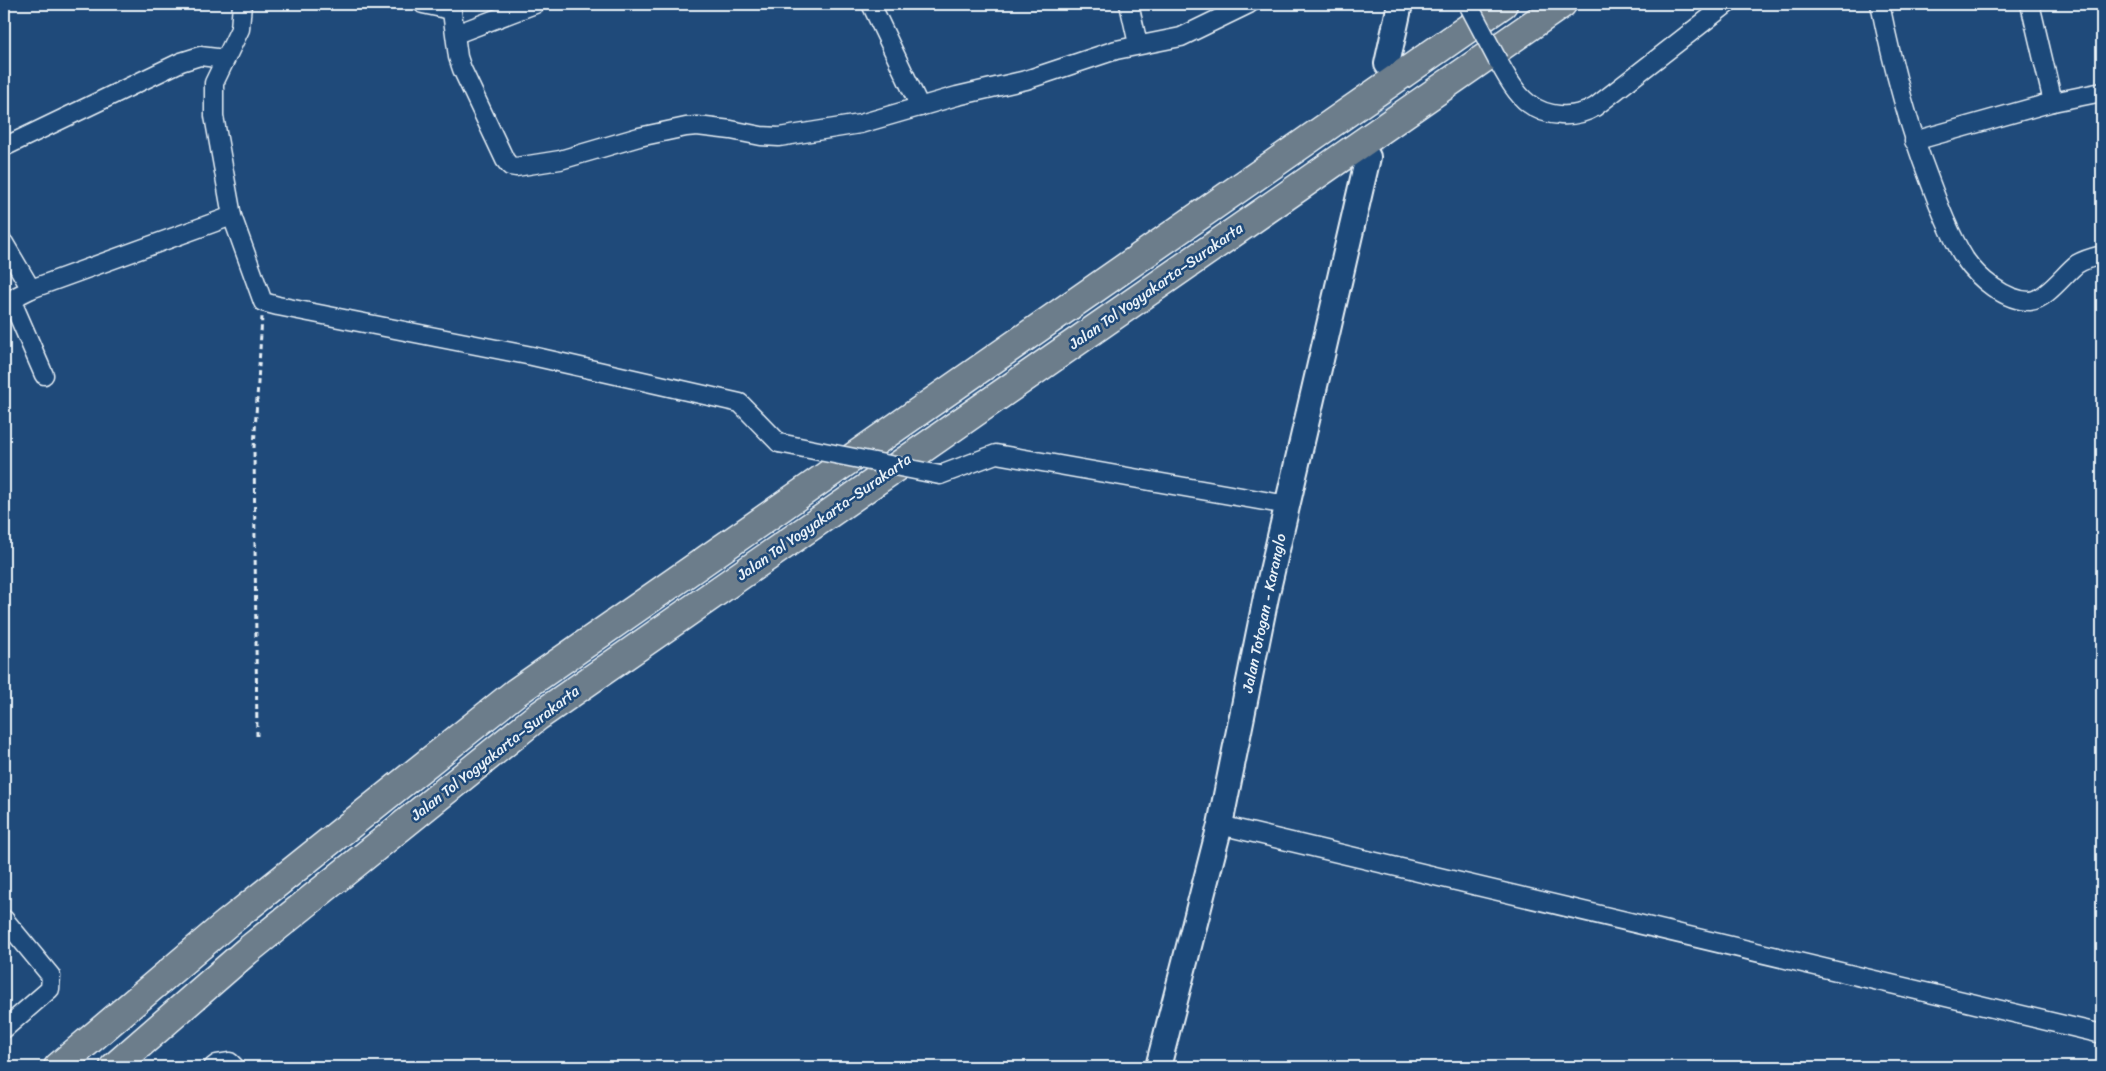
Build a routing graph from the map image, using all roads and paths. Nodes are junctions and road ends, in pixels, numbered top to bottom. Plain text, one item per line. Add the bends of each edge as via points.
1 (242, 4) edge
2 (423, 4) edge
3 (535, 4) edge
4 (871, 4) edge
5 (1129, 4) edge
6 (1249, 4) edge
7 (1400, 4) edge
8 (1503, 4) edge
9 (1562, 4) edge
10 (1727, 4) edge
11 (1880, 4) edge
12 (2030, 4) edge
13 (1468, 5) edge
14 (451, 7) edge
15 (456, 34) junction
16 (1138, 44) junction
17 (225, 59) junction
18 (1387, 64) tunnel mouth
19 (2102, 92) edge
20 (2053, 102) junction
21 (920, 107) junction
22 (1914, 141) junction
23 (4, 147) edge
24 (1368, 157) tunnel mouth
25 (232, 216) junction
26 (4, 243) edge
27 (2102, 255) edge
28 (31, 289) junction
29 (263, 302) junction
30 (44, 375) dead end
31 (1287, 505) junction
32 (257, 736) dead end
33 (1220, 825) junction
34 (4, 919) edge
35 (4, 1029) edge
36 (2102, 1034) edge
37 (58, 1067) edge
38 (114, 1067) edge
39 (213, 1067) edge
40 (235, 1067) edge
41 (1158, 1067) edge

1 - 17 street via 240,29
2 - 14 street
3 - 15 street
4 - 21 street
5 - 16 street
6 - 16 street via 1181,37
7 - 18 main road
8 - 37 highway via 515,693 225,925
9 - 38 highway, Jalan Tol Yogyakarta–Surakarta via 537,717 247,951
10 - 13 street, bridge via 1595,107 1578,114 1549,113 1527,103 1498,61
11 - 22 street
12 - 20 street
14 - 15 street
15 - 21 street via 458,57 469,88 505,160 516,167 560,160 639,136 686,127 779,137 860,124
16 - 21 street via 1026,80
17 - 23 street via 200,56 175,64
17 - 25 street via 214,83 214,116
19 - 20 street
20 - 22 street
22 - 27 street via 1940,209 1965,259 1995,288 2016,299 2037,299 2078,264
24 - 31 main road, Jalan Totogan - Karanglo
25 - 28 street
25 - 29 street
26 - 28 street
28 - 30 street via 17,296 14,306
29 - 31 street, bridge via 532,356 740,403 779,443 940,475 996,454
29 - 32 path via 254,448
31 - 33 main road, Jalan Totogan - Karanglo
33 - 36 street
33 - 41 main road, Jalan Totogan - Karanglo
34 - 35 street via 51,976 50,989
39 - 40 street via 230,1062

